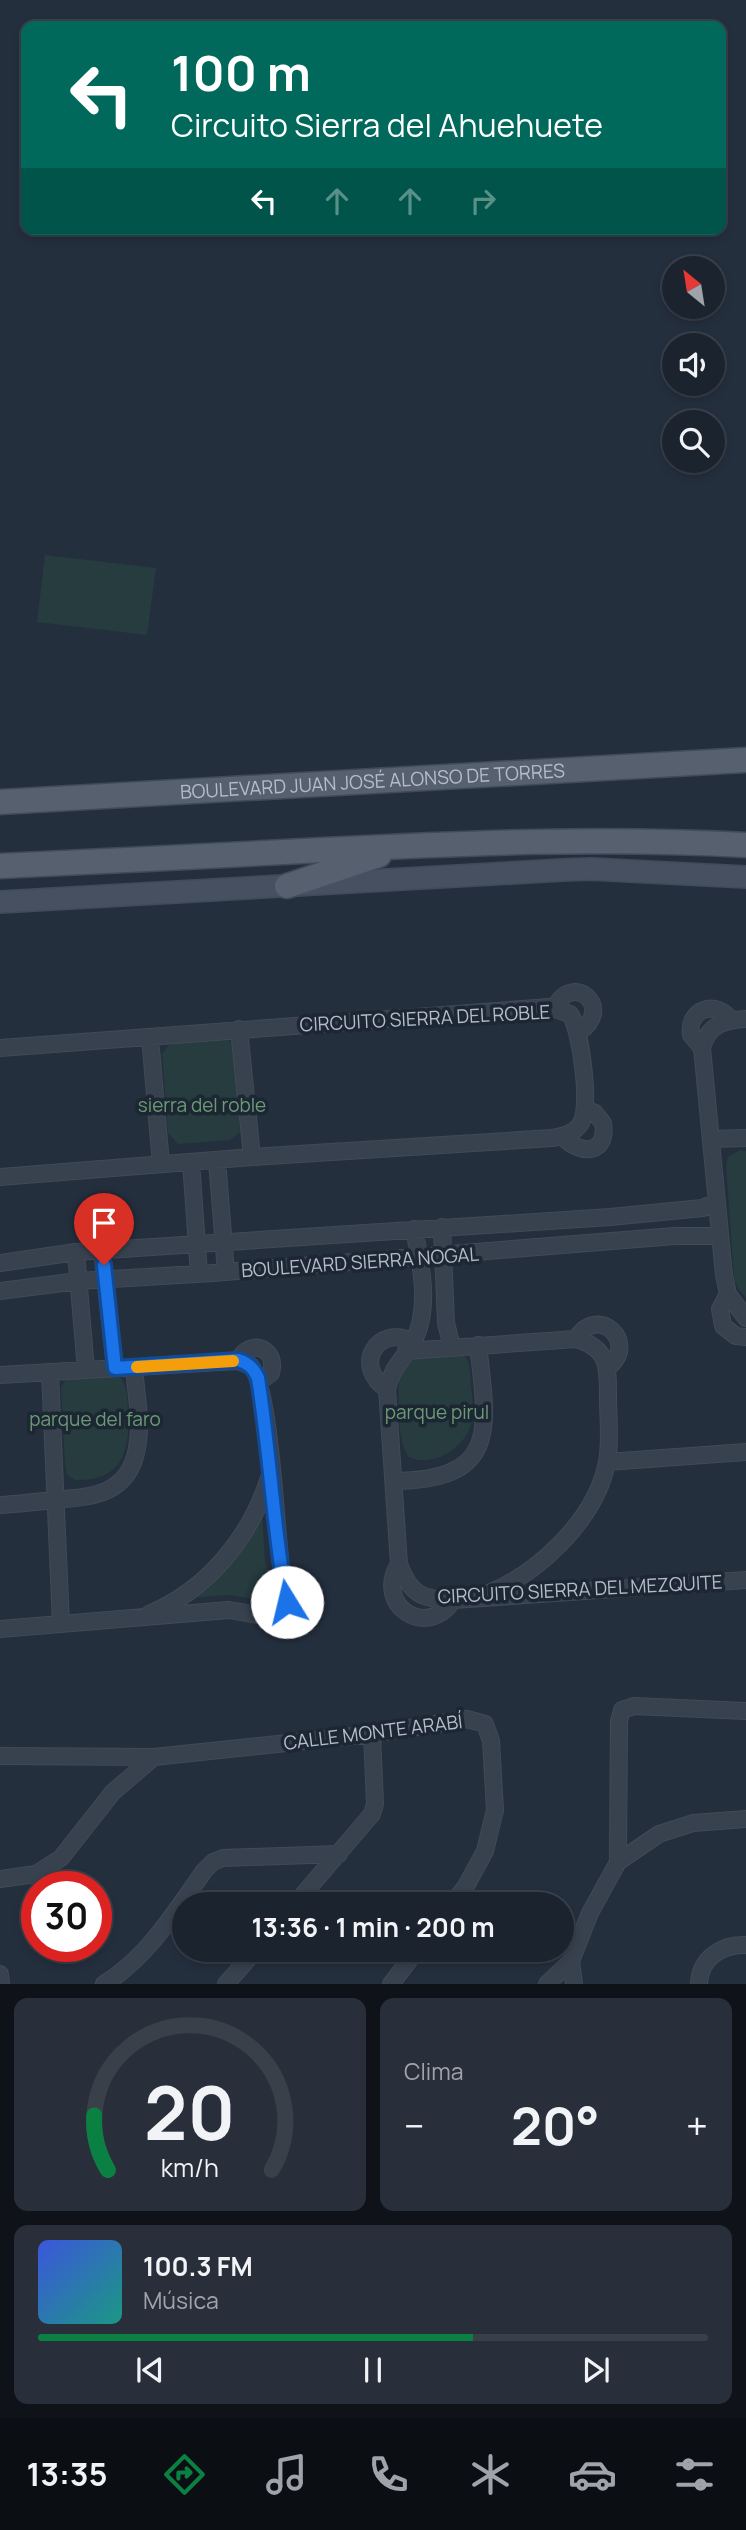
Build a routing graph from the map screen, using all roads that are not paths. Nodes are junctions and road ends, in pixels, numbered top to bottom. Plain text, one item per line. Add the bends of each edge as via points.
1 (746, 760) edge
2 (0, 802) edge
3 (746, 845) edge
4 (409, 846) junction
5 (0, 866) edge
6 (746, 877) edge
7 (287, 886) junction
8 (0, 902) edge
9 (555, 1008) junction
10 (738, 1020) edge
11 (239, 1030) junction
12 (579, 1032) junction
13 (150, 1037) junction
14 (0, 1048) edge
15 (586, 1109) junction
16 (563, 1136) junction
17 (746, 1138) edge
18 (711, 1139) junction
19 (252, 1157) junction
20 (217, 1160) junction
21 (191, 1162) junction
22 (161, 1164) junction
23 (0, 1177) edge
24 (716, 1202) junction
25 (442, 1227) junction
26 (415, 1229) junction
27 (719, 1236) junction
28 (224, 1242) junction
29 (198, 1244) junction
30 (102, 1250) junction
31 (76, 1252) junction
32 (443, 1255) junction
33 (419, 1257) junction
34 (0, 1263) edge
35 (226, 1272) junction
36 (199, 1274) junction
37 (105, 1279) junction
38 (78, 1281) junction
39 (0, 1291) edge
40 (728, 1294) junction
41 (746, 1318) edge
42 (746, 1337) edge
43 (576, 1339) junction
44 (478, 1345) junction
45 (410, 1346) junction
46 (452, 1347) junction
47 (238, 1360) junction
48 (134, 1367) junction
49 (608, 1367) junction
50 (115, 1368) junction
51 (86, 1370) junction
52 (50, 1372) junction
53 (0, 1375) edge
54 (259, 1382) junction
55 (387, 1389) junction
56 (746, 1452) edge
57 (607, 1462) junction
58 (272, 1471) junction
59 (395, 1481) junction
60 (55, 1500) junction
61 (0, 1505) edge
62 (399, 1564) junction
63 (746, 1580) edge
64 (471, 1599) junction
65 (453, 1600) junction
66 (137, 1619) junction
67 (61, 1624) junction
68 (0, 1629) edge
69 (746, 1710) edge
70 (372, 1734) junction
71 (0, 1756) edge
72 (154, 1757) junction
73 (746, 1819) edge
74 (339, 1854) junction
75 (618, 1862) junction
76 (0, 1878) edge
77 (306, 1892) edge
78 (461, 1892) edge
79 (746, 1945) edge
80 (574, 1953) edge
81 (245, 1962) edge
82 (408, 1962) edge
83 (570, 1962) edge
84 (571, 1962) edge
85 (0, 1975) edge
86 (1, 1984) edge
87 (104, 1984) edge
88 (226, 1984) edge
89 (391, 1984) edge
90 (547, 1984) edge
91 (575, 1984) edge
92 (699, 1984) edge

1 - 2 main road, BOULEVARD JUAN JOSÉ ALONSO DE TORRES
3 - 4 main road via 630,840
4 - 5 main road
4 - 7 main road
6 - 7 street via 582,869
7 - 8 street
9 - 11 street, CIRCUITO SIERRA DEL ROBLE
9 - 12 street, CIRCUITO SIERRA DEL ROBLE via 570,1014
9 - 12 street via 569,993 587,995 593,1014
10 - 18 street via 712,1029 702,1048
11 - 13 street, CIRCUITO SIERRA DEL ROBLE
11 - 19 street
12 - 15 street
13 - 14 street, CIRCUITO SIERRA DEL ROBLE
13 - 22 street
15 - 16 street via 577,1128
15 - 16 street via 603,1123 600,1143 581,1150
16 - 19 street
17 - 18 street
18 - 24 street
19 - 20 street
20 - 21 street
20 - 28 street
21 - 22 street
21 - 29 street
22 - 23 street
24 - 25 street, BOULEVARD SIERRA NOGAL via 703,1208 610,1217
24 - 27 street
25 - 26 street, BOULEVARD SIERRA NOGAL
25 - 32 street
26 - 28 street, BOULEVARD SIERRA NOGAL
26 - 33 street, CIRCUITO SIERRA DEL MEZQUITE
27 - 32 street, BOULEVARD SIERRA NOGAL
27 - 40 street
28 - 29 street, BOULEVARD SIERRA NOGAL
28 - 35 street
29 - 30 street, BOULEVARD SIERRA NOGAL
29 - 36 street
30 - 31 street, BOULEVARD SIERRA NOGAL
30 - 37 street
31 - 34 street, BOULEVARD SIERRA NOGAL
31 - 38 street
32 - 33 street, BOULEVARD SIERRA NOGAL
32 - 46 street via 446,1323
33 - 35 street, BOULEVARD SIERRA NOGAL
33 - 45 street, CIRCUITO SIERRA DEL MEZQUITE via 422,1316
35 - 36 street, BOULEVARD SIERRA NOGAL
36 - 37 street, BOULEVARD SIERRA NOGAL
37 - 38 street, BOULEVARD SIERRA NOGAL
37 - 50 street
38 - 39 street, BOULEVARD SIERRA NOGAL
38 - 51 street
40 - 41 street
40 - 42 street via 720,1309 723,1326
43 - 44 street
43 - 49 street via 596,1347
43 - 49 street via 592,1325 613,1331 620,1350
44 - 46 street
44 - 59 street via 486,1420 475,1451 466,1463 446,1474
45 - 46 street
45 - 55 street, CIRCUITO SIERRA DEL MEZQUITE via 395,1365
45 - 55 street via 391,1337 373,1350 371,1372
47 - 48 street
47 - 54 street via 251,1366
47 - 54 street via 247,1349 268,1352 273,1359 271,1373
48 - 50 street
48 - 60 street via 139,1434 127,1474 93,1497
49 - 57 street
50 - 51 street
51 - 52 street
52 - 53 street
52 - 60 street
54 - 58 street
55 - 59 street, CIRCUITO SIERRA DEL MEZQUITE
56 - 57 street
57 - 64 street via 588,1506 557,1547 517,1579
58 - 66 street via 247,1528 222,1562 192,1590
58 - 66 street via 281,1567 288,1593 284,1608 269,1617 229,1610
59 - 62 street, CIRCUITO SIERRA DEL MEZQUITE
60 - 61 street
60 - 67 street
62 - 65 street, CIRCUITO SIERRA DEL MEZQUITE via 414,1591 426,1598
62 - 65 street via 391,1589 404,1612 419,1618 436,1616
63 - 64 street, CIRCUITO SIERRA DEL MEZQUITE
64 - 65 street, CIRCUITO SIERRA DEL MEZQUITE
66 - 67 street
67 - 68 street
69 - 75 street via 634,1706 622,1710
70 - 72 street, CALLE MONTE ARABÍ
70 - 74 street via 375,1804
70 - 78 street, CALLE MONTE ARABÍ via 467,1719 485,1724 491,1741 495,1810 485,1851
71 - 72 street, CALLE MONTE ARABÍ
72 - 76 street via 113,1793 61,1858 36,1874
73 - 75 street via 693,1823 659,1835
74 - 77 street
74 - 87 street via 223,1858 213,1863 157,1937
75 - 80 street
79 - 92 street via 710,1956
81 - 88 street
82 - 89 street
83 - 90 street
84 - 91 street
85 - 86 street

